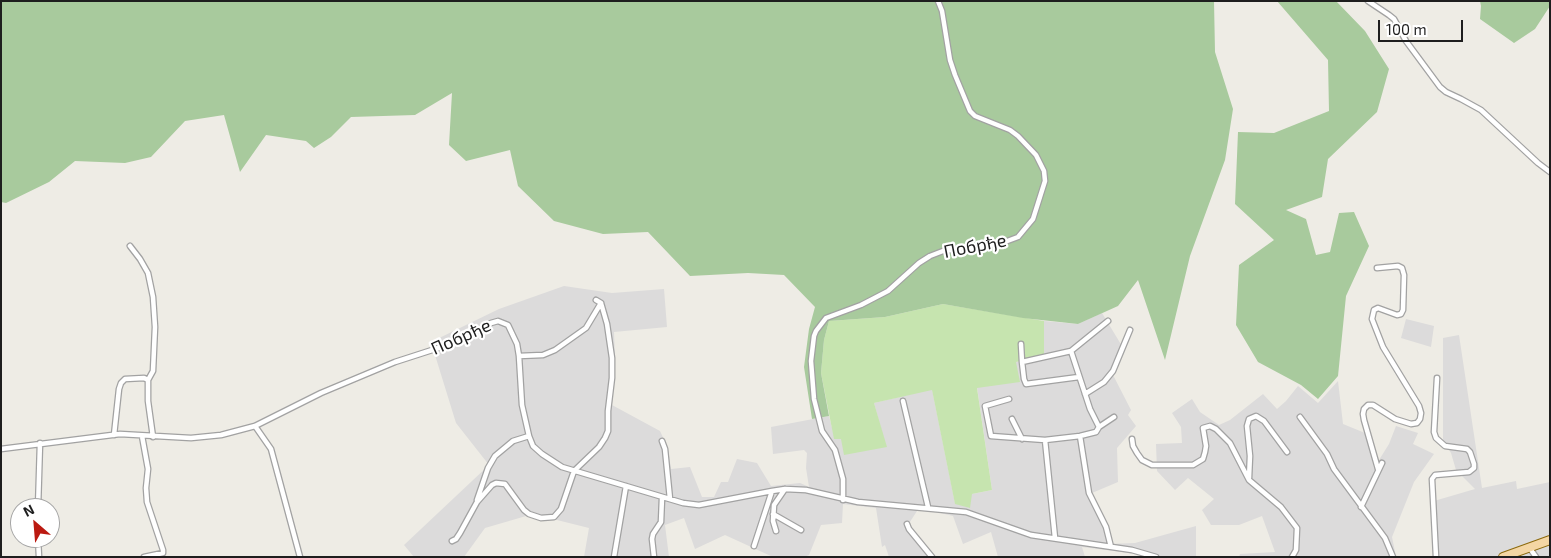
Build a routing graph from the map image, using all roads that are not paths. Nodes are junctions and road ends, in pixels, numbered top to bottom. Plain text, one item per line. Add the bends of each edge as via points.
1 (938, 1) edge
2 (1368, 1) edge
3 (1550, 172) edge
4 (130, 246) dead end
5 (1377, 268) dead end
6 (1108, 321) dead end
7 (1130, 330) dead end
8 (1021, 344) dead end
9 (1071, 351) junction
10 (519, 356) junction
11 (1022, 362) junction
12 (1079, 377) junction
13 (1437, 378) dead end
14 (148, 380) junction
15 (1085, 394) junction
16 (1009, 399) dead end
17 (903, 401) dead end
18 (1114, 417) dead end
19 (1300, 417) dead end
20 (1012, 419) dead end
21 (255, 426) junction
22 (1099, 427) junction
23 (114, 435) junction
24 (142, 436) junction
25 (153, 436) junction
26 (529, 436) junction
27 (1080, 436) junction
28 (1022, 439) junction
29 (1132, 439) dead end
30 (1044, 440) junction
31 (662, 441) dead end
32 (40, 444) junction
33 (1, 449) edge
34 (1287, 452) dead end
35 (1382, 463) dead end
36 (1378, 469) junction
37 (574, 471) junction
38 (1249, 480) junction
39 (626, 486) junction
40 (785, 489) junction
41 (772, 491) junction
42 (38, 498) edge
43 (662, 498) junction
44 (670, 499) junction
45 (843, 500) junction
46 (477, 502) junction
47 (928, 507) junction
48 (1361, 507) junction
49 (773, 514) junction
50 (908, 524) dead end
51 (801, 530) dead end
52 (776, 531) dead end
53 (1055, 538) junction
54 (1550, 540) edge
55 (452, 541) dead end
56 (754, 546) dead end
57 (1111, 547) junction
58 (1530, 547) junction
59 (1516, 554) edge
60 (144, 557) edge
61 (300, 557) edge
62 (614, 557) edge
63 (654, 557) edge
64 (932, 557) edge
65 (1156, 557) edge
66 (1292, 557) edge
67 (1392, 557) edge
68 (1436, 557) edge
69 (1503, 557) edge
70 (1536, 557) edge

1 - 45 street, Побрђе via 950,60 970,111 1018,136 1036,155 1045,181 1033,219 1018,237 930,256 888,291 826,318 816,331 811,361 814,399 822,431 835,450 843,479
2 - 3 street via 1394,19 1440,87 1481,110
4 - 14 street via 148,273 153,297 153,371
5 - 36 street via 1402,268 1404,306 1401,314 1378,308 1374,310 1372,319 1383,346 1421,413 1417,423 1411,424 1395,419 1373,405 1364,409
6 - 9 street
7 - 15 street via 1113,372
8 - 11 street
9 - 11 street
9 - 12 street
10 - 21 street, Побрђе via 508,325 498,321 460,341 395,362 321,393
10 - 26 street, Побрђе via 522,405
10 - 37 street via 543,355 555,350 586,328 598,301 607,324 612,358 608,431 599,447
11 - 12 street via 1026,384
12 - 15 street
13 - 68 street via 1436,438 1445,446 1470,452 1474,468 1469,472 1435,475 1432,479
14 - 23 street via 133,378 121,383
14 - 25 street
15 - 22 street
16 - 28 street via 985,406 991,436
17 - 47 street
18 - 22 street
19 - 48 street
20 - 28 street
21 - 25 street, Побрђе via 192,438
21 - 61 street via 271,449
22 - 27 street via 1096,432
23 - 24 street, Побрђе
23 - 32 street, Побрђе
24 - 25 street, Побрђе
24 - 60 street via 148,469 147,502 163,550 163,553
26 - 37 street, Побрђе via 533,446 550,461
26 - 46 street via 513,441 495,456
27 - 30 street
27 - 57 street via 1089,493 1106,527
28 - 30 street
29 - 38 street via 1142,460 1152,465 1194,465 1203,459 1206,446 1203,428 1210,426 1230,443
30 - 53 street
31 - 44 street
32 - 33 street, Побрђе
32 - 42 street
34 - 38 street via 1264,420 1256,416 1249,419
35 - 36 street
36 - 48 street
37 - 39 street, Побрђе
37 - 46 street via 561,509 554,517 541,518 529,514 502,483 492,485
38 - 66 street via 1281,507 1297,528 1296,550
39 - 43 street, Побрђе
39 - 62 street
40 - 41 street, Побрђе
40 - 45 street, Побрђе via 806,490
40 - 49 street via 774,505
41 - 44 street, Побрђе via 699,505
41 - 56 street
43 - 44 street, Побрђе
43 - 63 street via 661,522 652,539
45 - 47 street, Побрђе
46 - 55 street
47 - 53 street, Побрђе via 966,512 1032,535
48 - 67 street via 1385,538
49 - 51 street
49 - 52 street
50 - 64 street
53 - 57 street, Побрђе
54 - 58 main road
57 - 65 street, Побрђе
58 - 59 main road
58 - 70 street
59 - 69 main road

